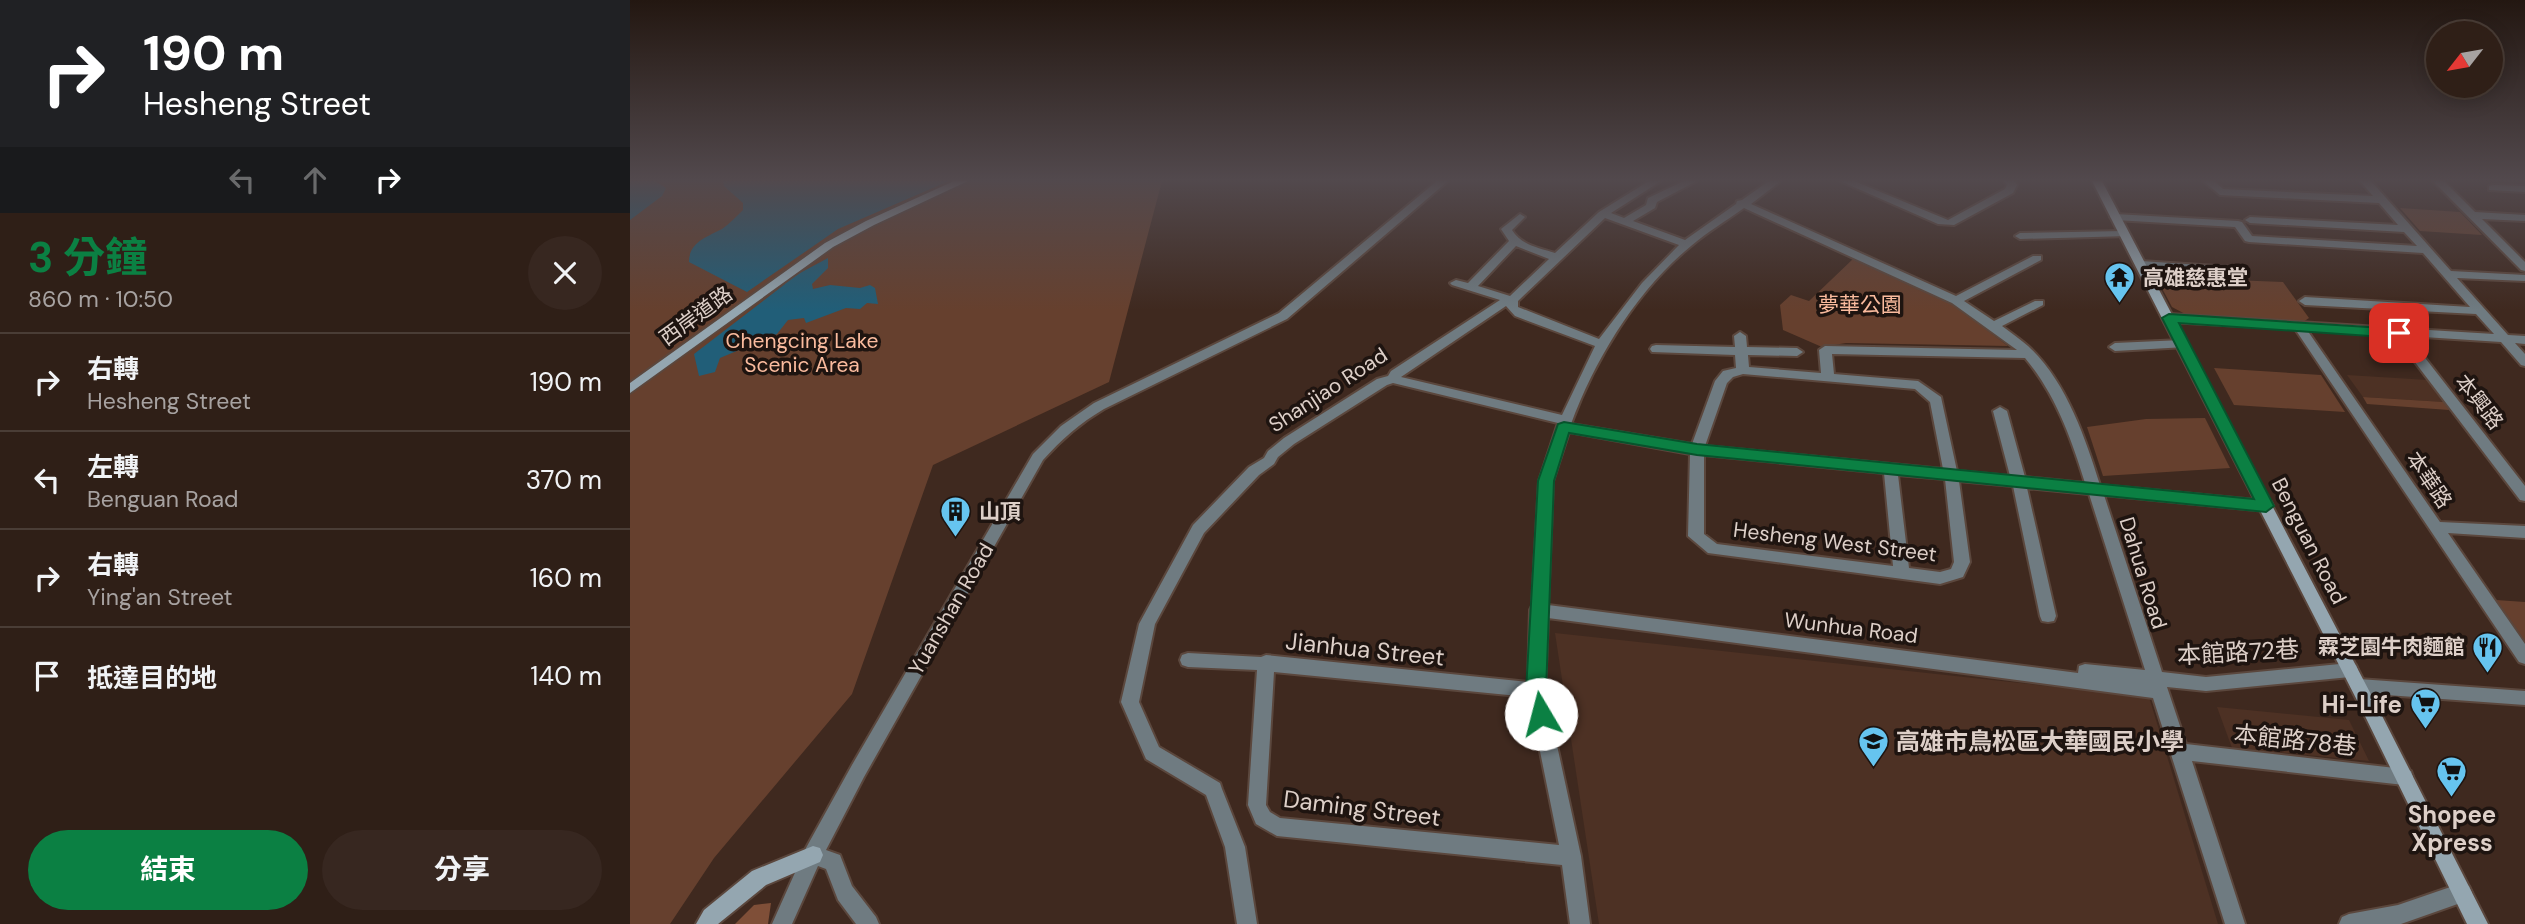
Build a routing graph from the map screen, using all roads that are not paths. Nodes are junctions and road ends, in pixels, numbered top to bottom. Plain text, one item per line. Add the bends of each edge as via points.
1 (868, 224) edge
2 (1393, 224) edge
3 (1512, 224) edge
4 (1592, 224) edge
5 (1630, 224) edge
6 (1713, 224) edge
7 (1787, 224) edge
8 (2119, 224) edge
9 (2238, 224) edge
10 (2322, 224) edge
11 (2403, 224) edge
12 (2481, 224) edge
13 (2407, 229) junction
14 (2124, 234) junction
15 (2020, 236) dead end
16 (1514, 242) junction
17 (1686, 244) junction
18 (2425, 250) junction
19 (1556, 257) junction
20 (2037, 258) dead end
21 (2141, 264) junction
22 (2525, 268) edge
23 (2231, 270) dead end
24 (2446, 274) junction
25 (2525, 278) edge
26 (1456, 283) dead end
27 (1471, 287) junction
28 (1512, 300) junction
29 (1955, 301) junction
30 (2305, 301) dead end
31 (2039, 303) dead end
32 (2479, 311) junction
33 (2169, 318) junction
34 (1993, 326) junction
35 (2299, 327) junction
36 (2399, 333) junction
37 (2506, 340) junction
38 (2525, 340) edge
39 (1740, 342) junction
40 (1602, 344) junction
41 (2182, 344) junction
42 (2115, 347) dead end
43 (1656, 349) dead end
44 (1797, 352) dead end
45 (2028, 354) junction
46 (2525, 362) edge
47 (1743, 370) junction
48 (1828, 377) junction
49 (1393, 379) junction
50 (630, 389) edge
51 (2000, 411) dead end
52 (1565, 424) junction
53 (1697, 450) junction
54 (1889, 468) junction
55 (1951, 474) junction
56 (2018, 482) junction
57 (2095, 490) junction
58 (2525, 496) edge
59 (2266, 506) junction
60 (2436, 527) junction
61 (2525, 532) edge
62 (1902, 573) junction
63 (1538, 610) junction
64 (2048, 616) dead end
65 (2525, 657) edge
66 (1188, 660) dead end
67 (1266, 662) junction
68 (2045, 666) dead end
69 (2354, 678) junction
70 (2156, 685) junction
71 (1536, 691) junction
72 (2525, 698) edge
73 (2181, 752) junction
74 (2404, 777) junction
75 (813, 855) junction
76 (1571, 856) junction
77 (2462, 893) junction
78 (2361, 923) edge
79 (706, 924) edge
80 (782, 924) edge
81 (869, 924) edge
82 (1247, 924) edge
83 (1580, 924) edge
84 (2235, 924) edge
85 (2478, 924) edge

1 - 50 street, 西岸道路 via 829,245
2 - 75 street, Yuanshan Road via 1283,316 1098,406 1060,432 1038,457
3 - 16 street via 1506,229
4 - 19 street, Shanjiao Road
5 - 17 street
6 - 17 street
7 - 29 street, Dahua Road
8 - 14 street, Benguan Road
9 - 18 street via 2249,239
10 - 13 street
11 - 13 street
12 - 22 street
13 - 18 street
14 - 15 street
14 - 21 street, Benguan Road
16 - 19 street
16 - 27 street
17 - 40 street via 1646,285
18 - 24 street
19 - 28 street, Shanjiao Road
20 - 29 street
21 - 23 street
21 - 33 street, Benguan Road
24 - 25 street
24 - 32 street
26 - 27 street
27 - 28 street
28 - 40 street via 1518,313
28 - 49 street, Shanjiao Road via 1498,305
29 - 34 street, Dahua Road
30 - 32 street
31 - 34 street
32 - 37 street
33 - 35 street
33 - 41 street, Benguan Road
34 - 45 street, Dahua Road
35 - 36 street
35 - 60 street, 本華路
36 - 37 street
36 - 58 street, 本興路
37 - 38 street
37 - 46 street
39 - 43 street
39 - 44 street
39 - 47 street
40 - 52 street
41 - 42 street
41 - 59 street, Benguan Road
45 - 48 street via 1825,350
45 - 57 street, Dahua Road via 2068,414
47 - 48 street, Hesheng West Street
47 - 53 street via 1721,381
48 - 55 street, Hesheng West Street via 1918,385 1936,400
49 - 52 street
49 - 82 street, Shanjiao Road via 1289,441 1254,471 1198,529 1147,624 1130,702 1152,753 1213,789 1235,847
51 - 56 street
52 - 53 street
52 - 63 street via 1546,481
53 - 54 street
53 - 62 street, Hesheng West Street via 1696,536 1713,548
54 - 55 street
54 - 62 street
55 - 56 street
55 - 62 street, Hesheng West Street via 1962,562 1956,573 1940,578
56 - 57 street
56 - 64 street
57 - 59 street
57 - 70 street, Dahua Road
59 - 69 street, Benguan Road
60 - 61 street
60 - 65 street, 本華路
63 - 70 street, Wunhua Road
63 - 71 street
66 - 67 street, Jianhua Street
67 - 71 street, Jianhua Street
67 - 76 street, Daming Street via 1256,805 1263,818 1277,827
68 - 70 street, 本館路72巷
69 - 70 street, 本館路72巷
69 - 72 street, 本館路72巷
69 - 74 street, Benguan Road
70 - 73 street, Dahua Road
71 - 76 street
73 - 74 street, 本館路78巷
73 - 84 street, Dahua Road
74 - 77 street, Benguan Road
75 - 79 street via 759,878
75 - 80 street, Yuanshan Road
75 - 81 street via 833,862 845,893
76 - 83 street
77 - 78 street
77 - 85 street, Benguan Road

